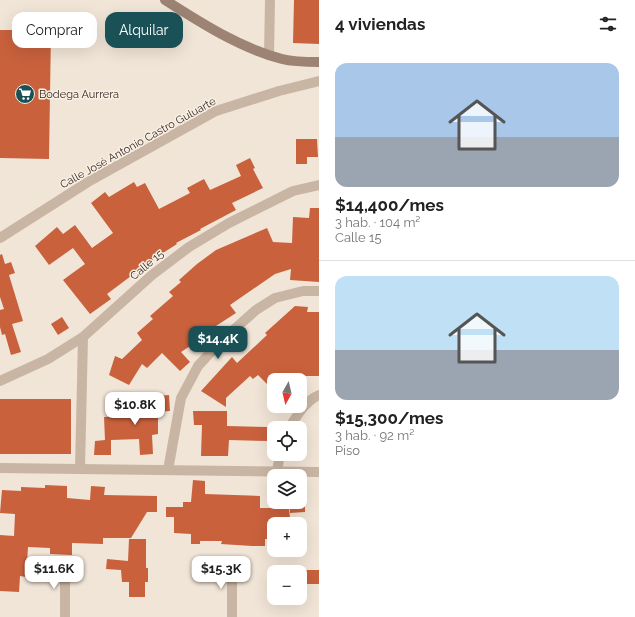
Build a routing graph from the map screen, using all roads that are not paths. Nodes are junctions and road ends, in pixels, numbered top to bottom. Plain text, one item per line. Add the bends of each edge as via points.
1 (165, 0) edge
2 (270, 0) edge
3 (269, 55) junction
4 (319, 62) edge
5 (319, 81) edge
6 (319, 185) edge
7 (0, 238) edge
8 (319, 291) edge
9 (83, 337) junction
10 (0, 381) edge
11 (319, 395) edge
12 (294, 421) edge
13 (0, 468) edge
14 (80, 469) junction
15 (168, 470) junction
16 (267, 471) edge
17 (307, 472) edge
18 (319, 472) edge
19 (65, 563) dead end
20 (232, 564) dead end
21 (65, 617) edge
22 (232, 617) edge

1 - 3 street via 209,28
2 - 3 street
3 - 4 street via 301,62
5 - 7 street, Calle José Antonio Castro Guluarte via 216,111 88,182
6 - 9 street, Calle 15 via 293,191 229,223 189,247 152,275
8 - 15 street via 303,291 275,298 256,310 198,366 181,398
9 - 10 street, Calle 15 via 48,360
9 - 14 street
11 - 12 street via 307,403
13 - 14 street
14 - 15 street
15 - 16 street
17 - 18 street
19 - 21 street
20 - 22 street

